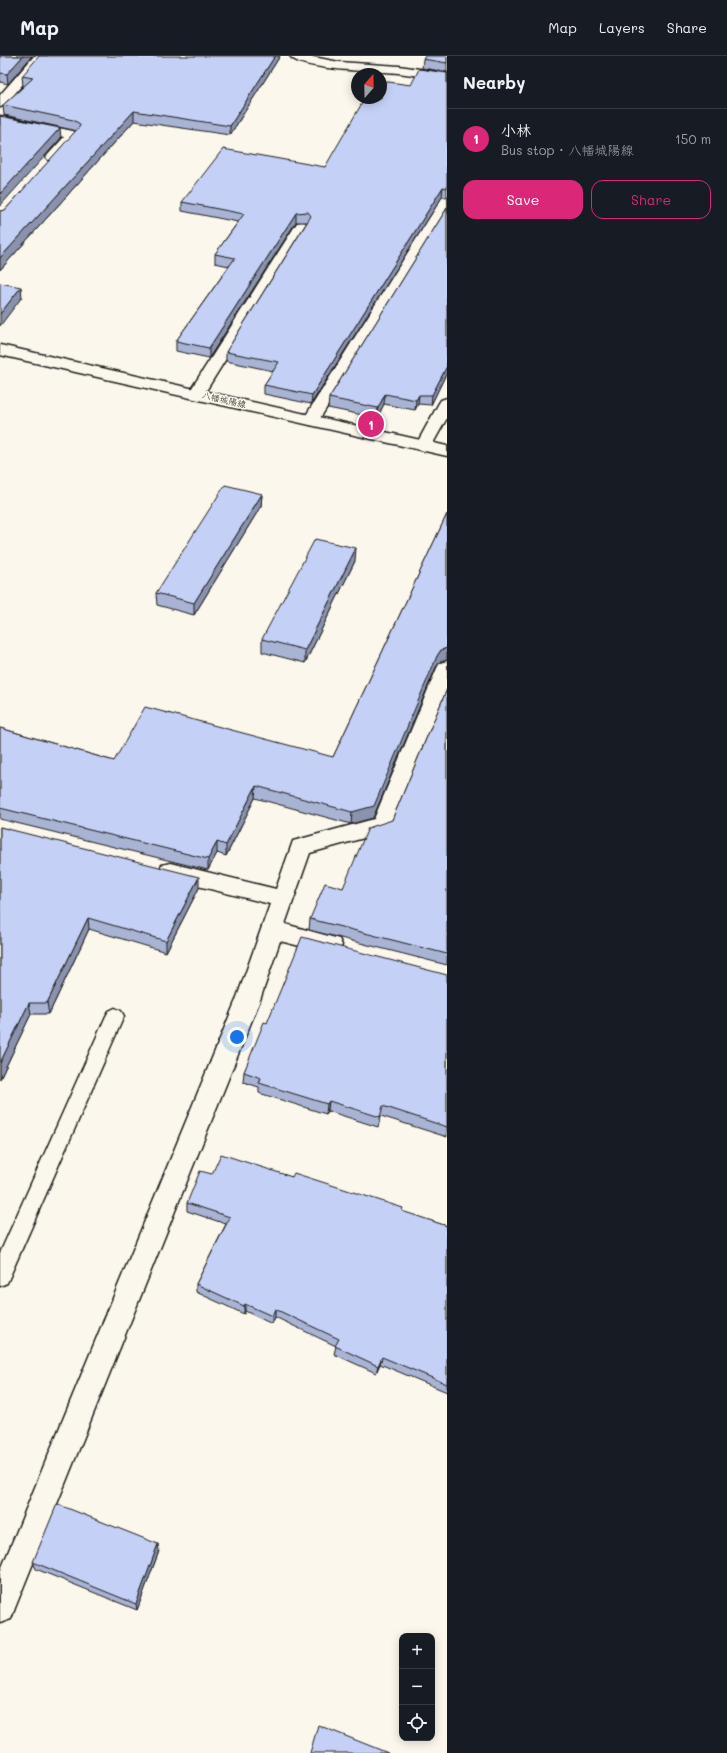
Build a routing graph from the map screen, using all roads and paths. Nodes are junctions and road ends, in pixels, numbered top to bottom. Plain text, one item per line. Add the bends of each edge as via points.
1 (41, 56) edge
2 (296, 56) edge
3 (391, 56) edge
4 (352, 68) edge
5 (384, 68) edge
6 (387, 68) edge
7 (447, 77) edge
8 (0, 103) edge
9 (0, 120) edge
10 (42, 169) edge
11 (447, 201) edge
12 (302, 226) edge
13 (0, 350) edge
14 (196, 394) junction
15 (447, 403) edge
16 (311, 420) junction
17 (424, 446) junction
18 (447, 451) edge
19 (447, 668) edge
20 (153, 866) edge
21 (283, 899) junction
22 (272, 930) junction
23 (348, 950) edge
24 (114, 1016) dead end
25 (0, 1276) edge
26 (0, 1608) edge

1 - 8 street
2 - 4 street via 311,62
3 - 5 street
6 - 7 street
9 - 10 street via 73,135
11 - 16 street
12 - 14 street
13 - 14 street, 八幡城陽線
14 - 16 street, 八幡城陽線
15 - 17 street
16 - 17 street, 八幡城陽線
17 - 18 street, 八幡城陽線
19 - 21 street via 382,825 301,847
20 - 21 street
21 - 22 street
22 - 23 street
22 - 26 street via 242,1014
24 - 25 lane

